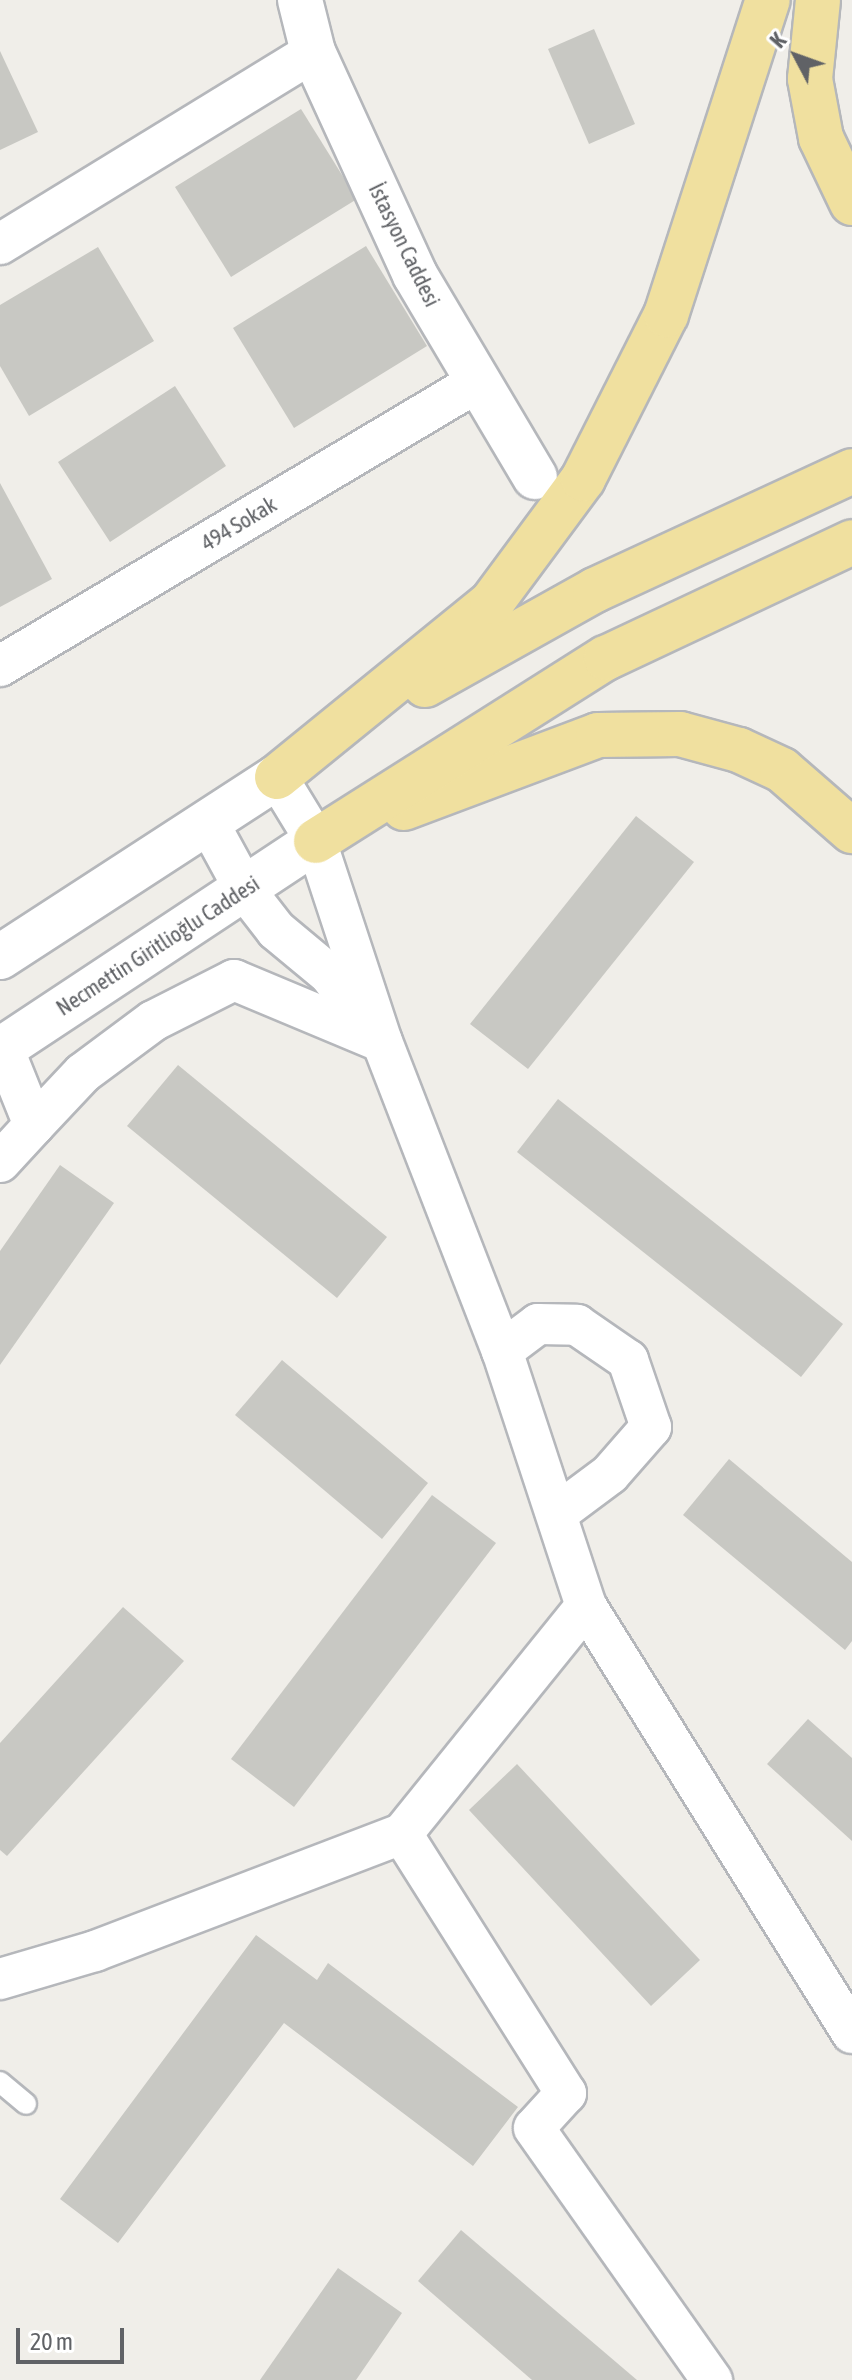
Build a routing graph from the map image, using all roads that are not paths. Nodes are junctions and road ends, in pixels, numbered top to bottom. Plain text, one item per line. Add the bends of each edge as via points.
1 (300, 0) edge
2 (768, 0) edge
3 (818, 0) edge
4 (313, 52) junction
5 (852, 203) edge
6 (0, 244) edge
7 (479, 381) junction
8 (852, 471) edge
9 (535, 477) dead end
10 (852, 542) edge
11 (0, 666) edge
12 (277, 777) junction
13 (208, 822) junction
14 (852, 831) edge
15 (316, 841) junction
16 (245, 890) junction
17 (0, 957) edge
18 (382, 1042) junction
19 (1, 1049) edge
20 (34, 1125) junction
21 (0, 1162) edge
22 (502, 1351) junction
23 (559, 1512) junction
24 (586, 1606) junction
25 (402, 1834) junction
26 (0, 1979) edge
27 (852, 2033) edge
28 (0, 2082) edge
29 (26, 2104) dead end
30 (712, 2380) edge

1 - 4 street, İstasyon Caddesi
2 - 12 highway via 666,315 583,479 492,602
3 - 5 highway via 810,79 821,138
4 - 6 street
4 - 7 street, İstasyon Caddesi via 415,275
7 - 9 street, İstasyon Caddesi
7 - 11 street, 494 Sokak
8 - 12 highway via 595,590 460,663
10 - 15 highway via 606,658
12 - 13 street
12 - 15 street
13 - 16 street
13 - 17 street
14 - 15 highway via 782,770 739,750 680,734 598,735
15 - 16 street, Necmettin Giritlioğlu Caddesi
15 - 18 street
16 - 18 street via 276,930 329,974
16 - 19 street, Necmettin Giritlioğlu Caddesi
18 - 20 street via 234,980 153,1021 83,1073
18 - 22 street
19 - 20 street
20 - 21 street
22 - 23 street
22 - 23 street via 538,1324 577,1325 628,1360 651,1427 610,1474
23 - 24 street
24 - 25 street
24 - 27 street
25 - 26 street via 95,1951
25 - 30 street via 566,2093 534,2128
28 - 29 lane

